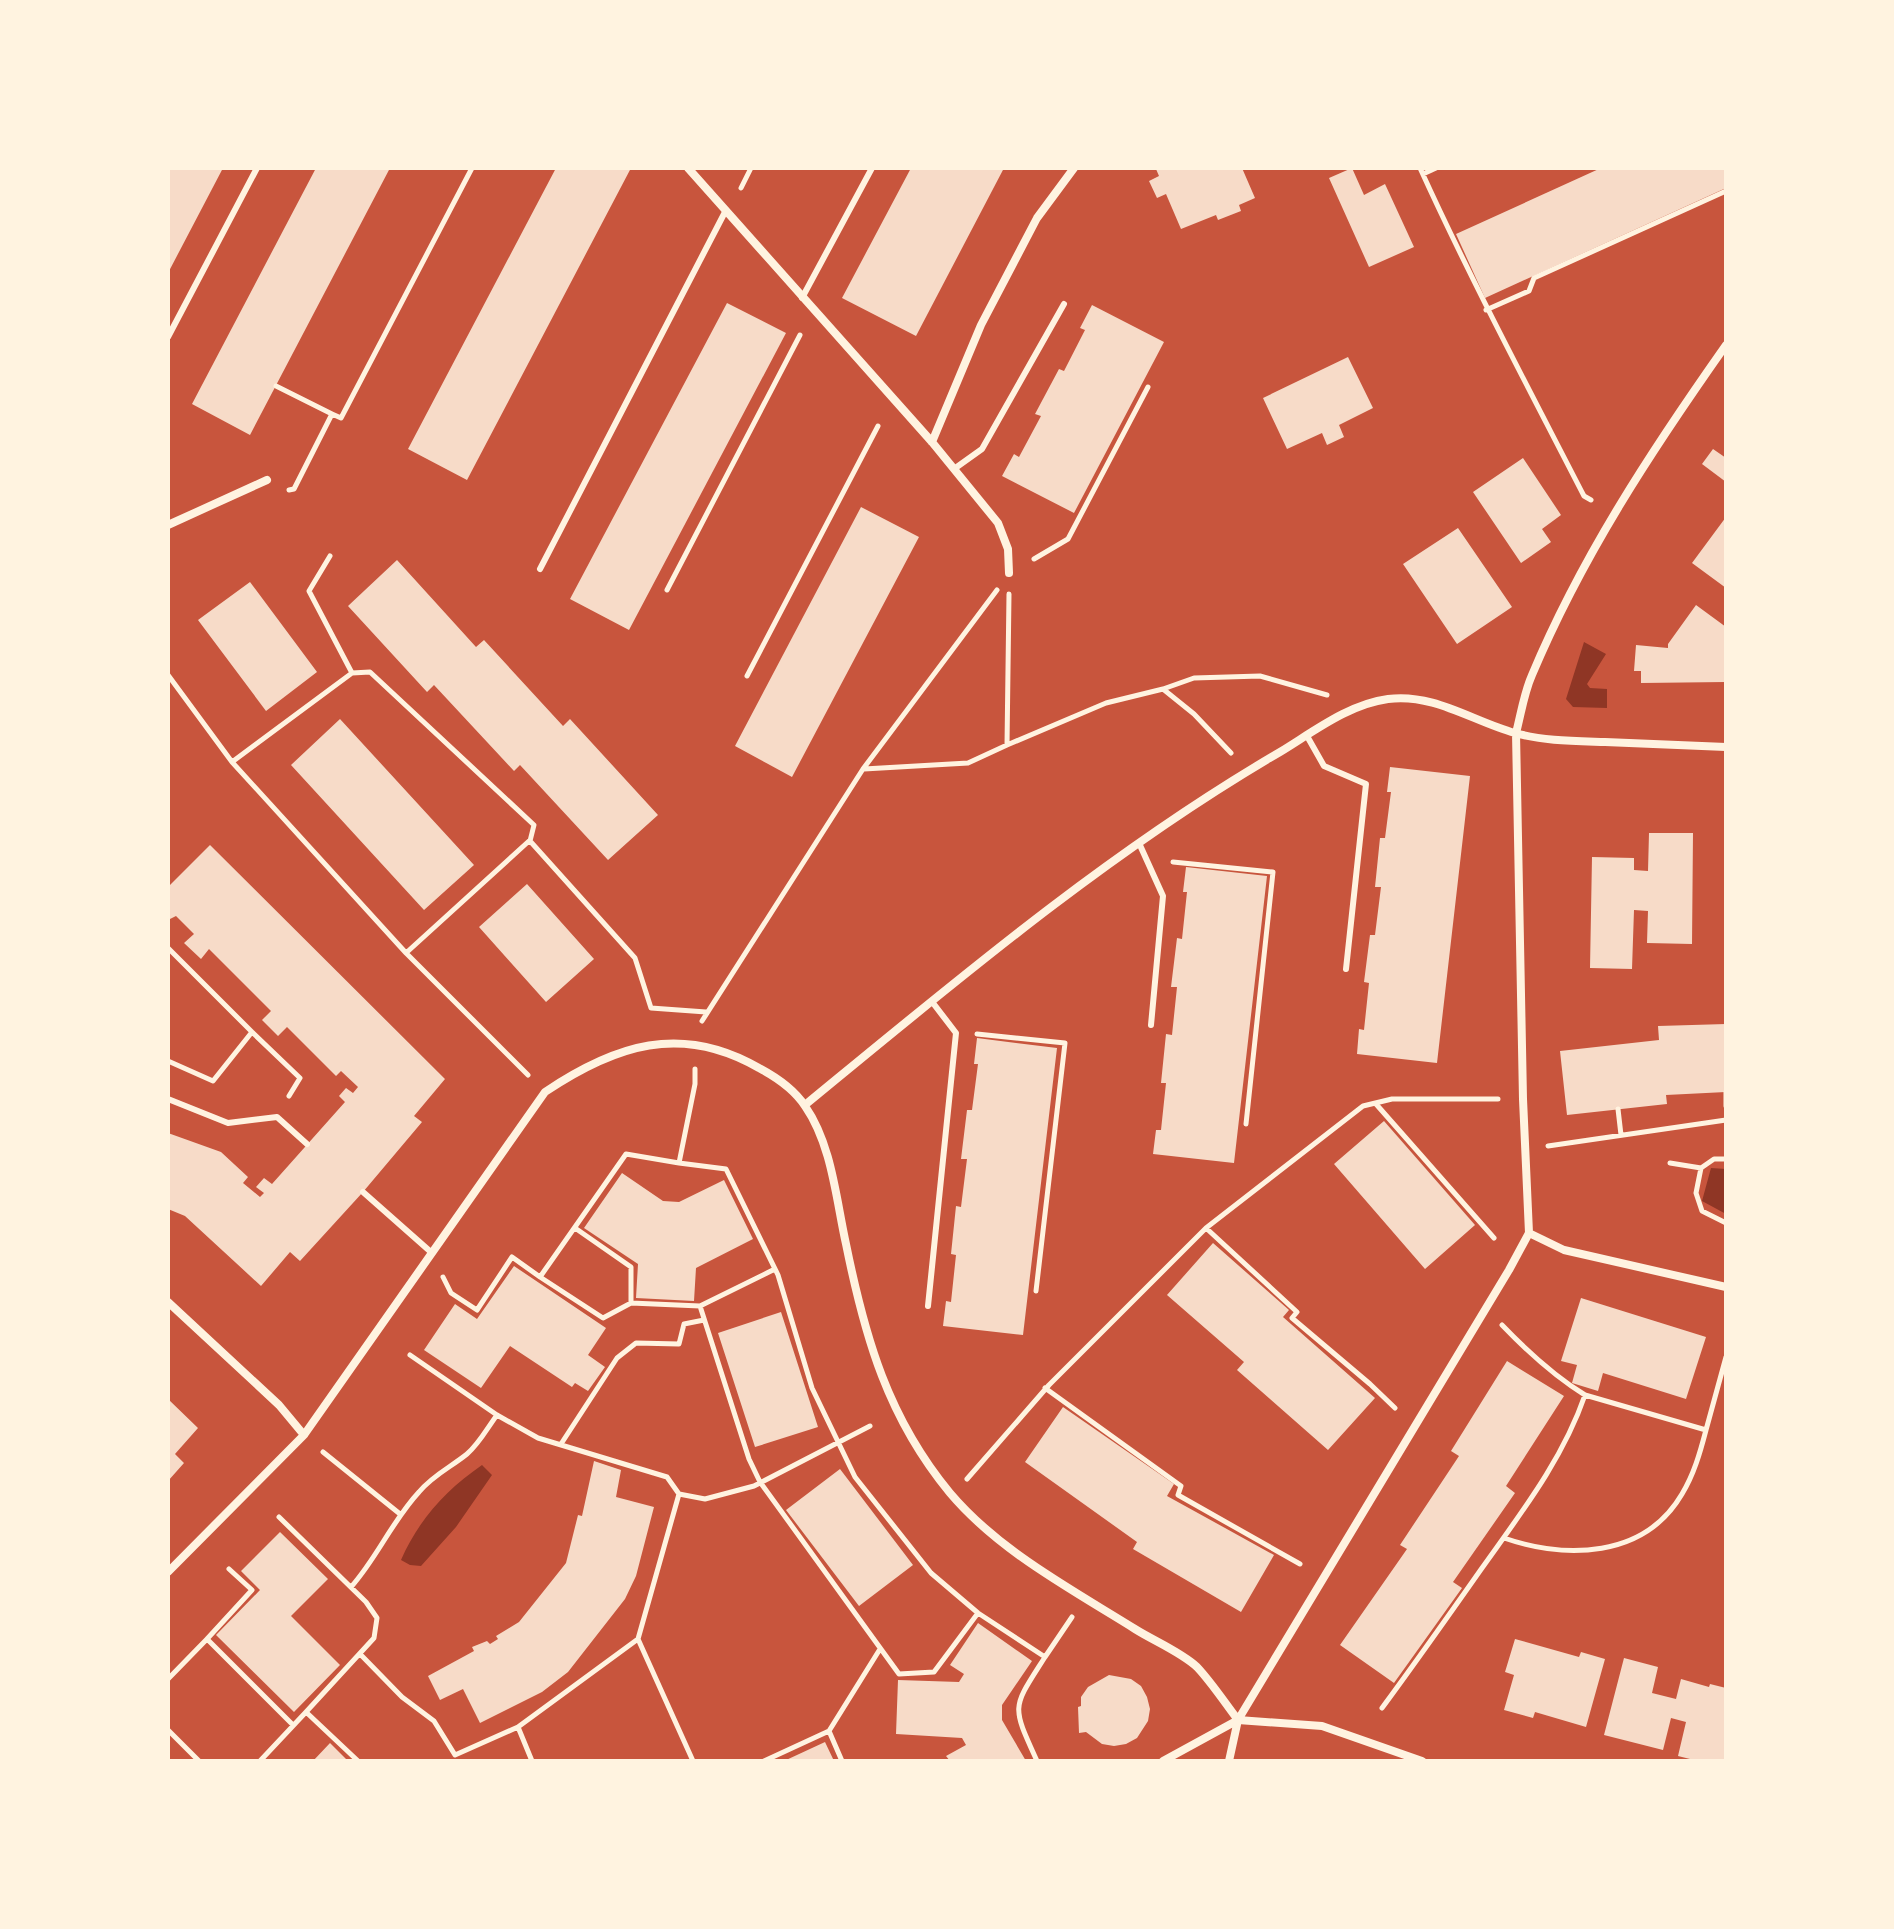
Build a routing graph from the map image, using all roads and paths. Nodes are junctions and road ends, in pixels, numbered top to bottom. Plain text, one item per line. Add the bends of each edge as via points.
1 (257, 168) edge
2 (472, 168) edge
3 (688, 168) edge
4 (872, 168) edge
5 (1074, 168) edge
6 (1436, 168) edge
7 (1421, 171) edge
8 (1726, 191) edge
9 (725, 212) junction
10 (802, 298) junction
11 (1064, 304) dead end
12 (1486, 310) junction
13 (800, 335) dead end
14 (168, 337) edge
15 (1726, 345) edge
16 (276, 386) dead end
17 (1148, 387) dead end
18 (332, 414) junction
19 (878, 426) dead end
20 (932, 442) junction
21 (954, 469) junction
22 (267, 480) joint
23 (1591, 500) dead end
24 (168, 525) edge
25 (330, 556) dead end
26 (540, 569) dead end
27 (1009, 573) junction
28 (667, 590) dead end
29 (352, 673) junction
30 (168, 675) edge
31 (747, 676) dead end
32 (1163, 689) junction
33 (1357, 707) junction
34 (1516, 733) junction
35 (1307, 736) junction
36 (1007, 745) junction
37 (1726, 747) edge
38 (232, 762) junction
39 (863, 769) junction
40 (1248, 771) junction
41 (530, 841) junction
42 (1139, 843) junction
43 (1167, 861) dead end
44 (168, 948) edge
45 (406, 953) junction
46 (1346, 969) dead end
47 (933, 1003) junction
48 (706, 1012) junction
49 (1151, 1025) dead end
50 (252, 1032) junction
51 (977, 1034) dead end
52 (694, 1042) junction
53 (168, 1061) edge
54 (545, 1092) junction
55 (1726, 1092) edge
56 (168, 1099) edge
57 (1523, 1099) junction
58 (1375, 1103) junction
59 (805, 1105) junction
60 (1726, 1106) edge
61 (1618, 1109) dead end
62 (277, 1117) junction
63 (1726, 1120) edge
64 (1246, 1124) dead end
65 (1621, 1135) junction
66 (307, 1144) dead end
67 (1547, 1146) dead end
68 (1726, 1159) edge
69 (679, 1163) junction
70 (1670, 1163) dead end
71 (1701, 1168) junction
72 (363, 1192) dead end
73 (1726, 1223) edge
74 (575, 1228) junction
75 (1206, 1228) junction
76 (1529, 1233) junction
77 (1494, 1238) dead end
78 (432, 1253) junction
79 (775, 1269) junction
80 (540, 1277) junction
81 (1726, 1287) edge
82 (1036, 1291) dead end
83 (168, 1302) edge
84 (631, 1303) junction
85 (700, 1306) junction
86 (928, 1306) dead end
87 (704, 1320) junction
88 (1501, 1325) dead end
89 (410, 1355) dead end
90 (1726, 1357) edge
91 (1045, 1388) junction
92 (1585, 1395) junction
93 (1395, 1408) dead end
94 (497, 1415) junction
95 (870, 1426) dead end
96 (1706, 1430) junction
97 (304, 1435) junction
98 (837, 1443) junction
99 (561, 1445) junction
100 (760, 1482) junction
101 (679, 1494) junction
102 (952, 1495) junction
103 (400, 1514) junction
104 (279, 1517) dead end
105 (1504, 1538) junction
106 (1300, 1564) dead end
107 (229, 1569) dead end
108 (168, 1572) edge
109 (351, 1587) junction
110 (1084, 1598) junction
111 (978, 1613) junction
112 (207, 1639) junction
113 (638, 1639) junction
114 (880, 1649) junction
115 (361, 1655) junction
116 (1045, 1657) junction
117 (168, 1679) edge
118 (1382, 1708) dead end
119 (306, 1712) junction
120 (1238, 1720) junction
121 (293, 1725) junction
122 (518, 1727) junction
123 (168, 1730) edge
124 (829, 1731) junction
125 (199, 1761) edge
126 (260, 1761) edge
127 (358, 1761) edge
128 (532, 1761) edge
129 (693, 1761) edge
130 (764, 1761) edge
131 (842, 1761) edge
132 (1037, 1761) edge
133 (1163, 1761) edge
134 (1229, 1761) edge
135 (1422, 1761) edge

1 - 14 lane
2 - 18 path via 341,418
3 - 9 street
4 - 10 lane
5 - 20 street via 1037,218 981,325
6 - 7 path
7 - 12 path
8 - 12 path via 1534,278 1529,291
9 - 10 street
9 - 26 lane
10 - 20 street
11 - 21 lane via 982,449
12 - 23 path via 1584,496
13 - 28 path
15 - 34 street via 1653,448 1601,535 1531,677
16 - 18 path
17 - 27 path via 1068,539
18 - 22 path via 294,489 284,491
19 - 31 path
20 - 21 street
21 - 27 street via 998,523 1008,549
22 - 24 street
25 - 29 path via 309,591
27 - 36 path
27 - 39 path
29 - 38 path
29 - 41 path via 370,672 534,825
30 - 38 path
32 - 33 path via 1194,678 1260,676
32 - 36 path via 1106,703
32 - 40 path
33 - 34 street via 1418,699
33 - 35 street
34 - 37 street
34 - 57 street
35 - 40 street
35 - 46 lane via 1324,766 1366,784
36 - 39 path via 968,763
38 - 45 path
39 - 48 path
40 - 42 street
41 - 45 path
41 - 48 path via 635,958 651,1008
42 - 47 street
42 - 49 lane via 1163,896
43 - 64 path via 1273,872
44 - 50 path
45 - 54 path
47 - 59 street
47 - 86 lane via 956,1033
48 - 52 path
50 - 53 path via 213,1081
50 - 62 path via 300,1078
51 - 82 path via 1065,1043
52 - 54 street via 637,1047 582,1068
52 - 59 street via 738,1055 779,1079
52 - 69 path via 695,1084
54 - 78 street
55 - 60 path
56 - 62 lane via 228,1123
57 - 58 path
57 - 76 street
58 - 75 path via 1363,1106
58 - 77 path
59 - 102 street via 827,1151 871,1350 894,1405
61 - 65 path
62 - 66 lane
63 - 65 path
65 - 67 path
68 - 71 path via 1714,1159
69 - 74 path via 626,1154
69 - 79 path via 726,1169
70 - 71 path
71 - 73 path via 1696,1193 1702,1211
72 - 78 lane
74 - 80 path
74 - 84 path via 631,1267
75 - 91 path
75 - 93 path via 1297,1312 1292,1318
76 - 81 street via 1564,1250
76 - 120 street
78 - 80 path via 451,1293 477,1310 512,1257
78 - 97 street
79 - 85 path
79 - 98 path via 812,1388
80 - 84 path via 603,1318
83 - 97 street
84 - 85 path
85 - 87 path
87 - 99 path via 684,1324 679,1344 636,1343 617,1358
87 - 100 path
88 - 92 path
89 - 94 path
90 - 96 path
91 - 102 path
91 - 106 path via 1181,1486 1178,1495
92 - 96 path
92 - 105 path via 1556,1460
94 - 99 path
94 - 103 path via 469,1453 420,1489
95 - 98 path
96 - 105 path via 1681,1497 1632,1538 1609,1548 1573,1552
97 - 103 path
97 - 108 street
98 - 100 path
98 - 111 path via 855,1477 931,1573
99 - 101 path via 667,1477
100 - 101 path via 705,1499
100 - 114 path
101 - 113 path
102 - 110 street via 994,1535
103 - 109 path via 371,1565
104 - 109 path
105 - 118 path
107 - 112 path via 252,1590
109 - 115 path via 377,1618 374,1638
110 - 116 path
110 - 120 street via 1195,1666
111 - 114 path via 934,1672 899,1674
111 - 116 path
112 - 117 path
112 - 121 path
113 - 122 path
113 - 129 path
114 - 124 path
115 - 119 path
115 - 122 path via 434,1721 455,1755
116 - 132 path via 1018,1699 1018,1719
119 - 121 path
119 - 127 path
120 - 133 street
120 - 134 street
120 - 135 street via 1322,1726
121 - 126 path
122 - 128 path
123 - 125 path
124 - 130 path
124 - 131 path

